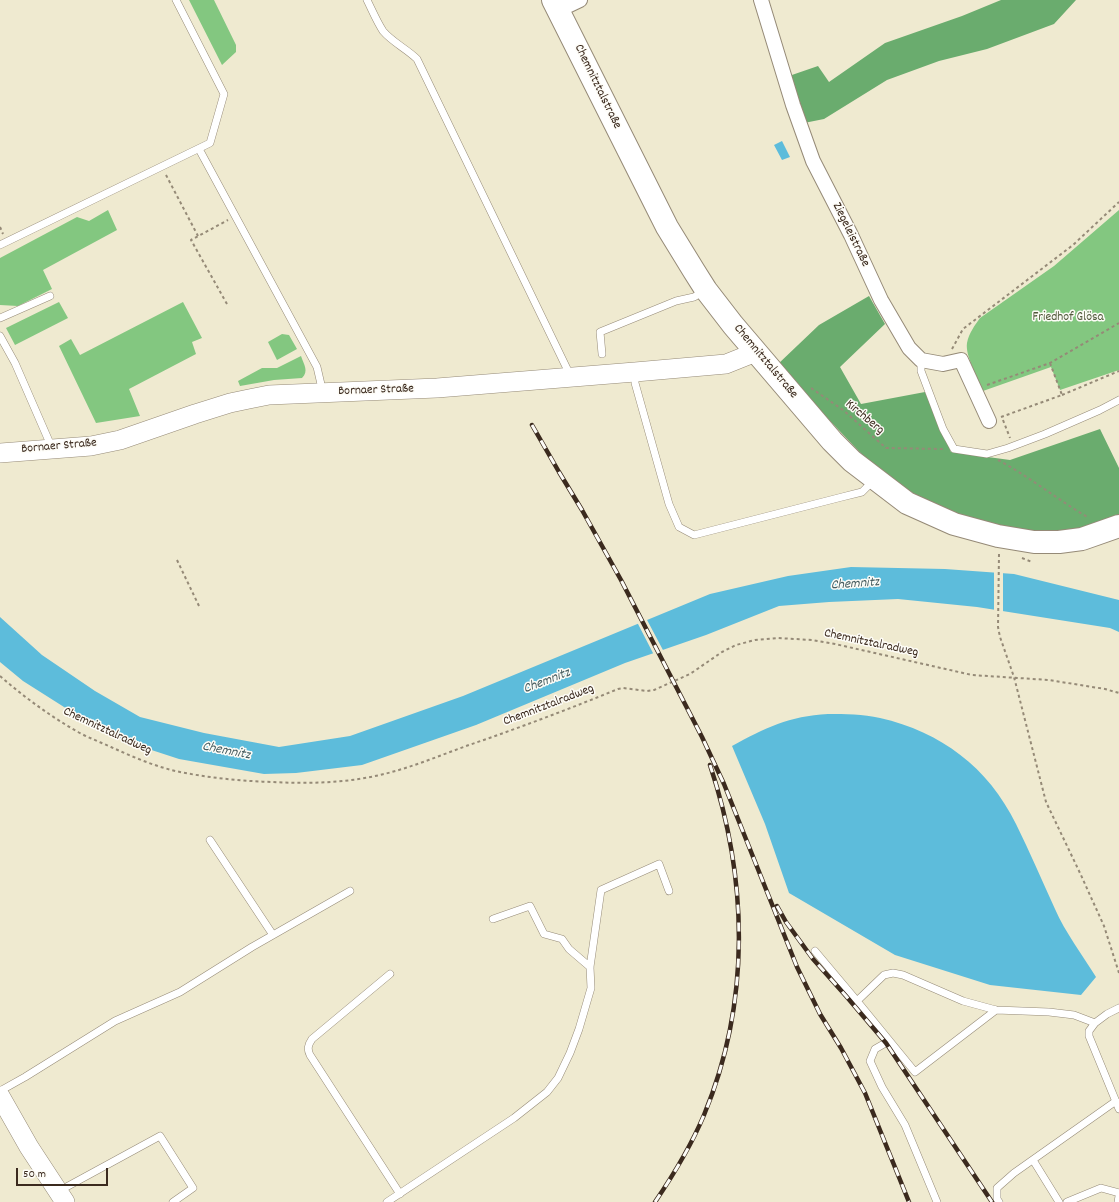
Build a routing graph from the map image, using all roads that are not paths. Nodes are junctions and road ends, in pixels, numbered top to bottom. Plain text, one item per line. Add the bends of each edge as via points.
1 (176, 0) edge
2 (367, 0) edge
3 (580, 0) edge
4 (761, 0) edge
5 (556, 5) edge
6 (199, 149) junction
7 (0, 246) edge
8 (706, 290) junction
9 (50, 296) dead end
10 (0, 318) edge
11 (0, 336) edge
12 (756, 352) junction
13 (602, 354) dead end
14 (922, 360) junction
15 (634, 372) junction
16 (571, 377) junction
17 (323, 393) junction
18 (1119, 400) edge
19 (995, 419) road end
20 (53, 450) junction
21 (0, 453) edge
22 (874, 480) junction
23 (1114, 528) edge
24 (210, 840) dead end
25 (350, 891) dead end
26 (669, 891) dead end
27 (493, 920) dead end
28 (273, 935) junction
29 (816, 951) dead end
30 (590, 967) junction
31 (390, 974) dead end
32 (857, 1001) junction
33 (1119, 1008) edge
34 (996, 1010) junction
35 (1095, 1023) junction
36 (889, 1041) junction
37 (0, 1091) edge
38 (0, 1096) edge
39 (1116, 1101) junction
40 (1119, 1109) edge
41 (1033, 1160) junction
42 (1119, 1193) edge
43 (400, 1194) junction
44 (1119, 1196) edge
45 (62, 1197) edge
46 (173, 1202) edge
47 (387, 1202) edge
48 (937, 1202) edge
49 (999, 1202) edge
50 (1059, 1202) edge
51 (1067, 1202) edge
52 (1118, 1202) edge

1 - 6 lane via 224,94 210,144
2 - 16 lane via 384,31 417,59
3 - 5 street
4 - 14 street, Ziegeleistraße via 813,161 881,300 909,348
5 - 8 main road, Chemnitztalstraße via 667,227
6 - 7 lane
6 - 17 lane via 317,367
8 - 12 main road, Chemnitztalstraße
8 - 13 lane via 694,297 676,301 600,332
9 - 10 lane
11 - 20 lane via 15,363
12 - 15 main road, Bornaer Straße via 726,364
12 - 22 main road, Chemnitztalstraße via 832,441
14 - 18 lane via 921,371 943,429 954,449 987,454 1045,434
14 - 19 street via 943,364 961,360 974,390
15 - 16 main road, Bornaer Straße
15 - 22 lane via 669,504 680,527 694,535 862,492
16 - 17 main road, Bornaer Straße via 429,389
17 - 20 main road, Bornaer Straße via 249,398 120,440
20 - 21 main road, Bornaer Straße
22 - 23 main road, Chemnitztalstraße via 907,503 939,518 968,529 998,536 1034,542 1059,542 1082,539
24 - 28 lane
25 - 28 lane
26 - 30 lane via 659,864 601,890
27 - 30 lane via 530,906 544,934 562,939 569,950
28 - 37 lane via 180,992 114,1021
29 - 32 lane
30 - 43 lane via 591,988 579,1029 558,1078 547,1092 514,1118
31 - 43 lane via 312,1039 308,1051
32 - 34 lane via 884,975 893,972 963,1001
32 - 36 lane
33 - 35 lane
34 - 35 lane via 1074,1015
34 - 36 lane via 915,1072
35 - 39 lane via 1089,1031 1090,1042
36 - 48 lane via 875,1049 870,1061 882,1087 906,1125
38 - 45 main road via 28,1147
39 - 40 lane
39 - 41 lane
41 - 49 lane via 996,1188
41 - 50 lane
42 - 51 lane via 1101,1188
43 - 47 lane
44 - 52 lane
45 - 46 lane via 160,1136 193,1188

